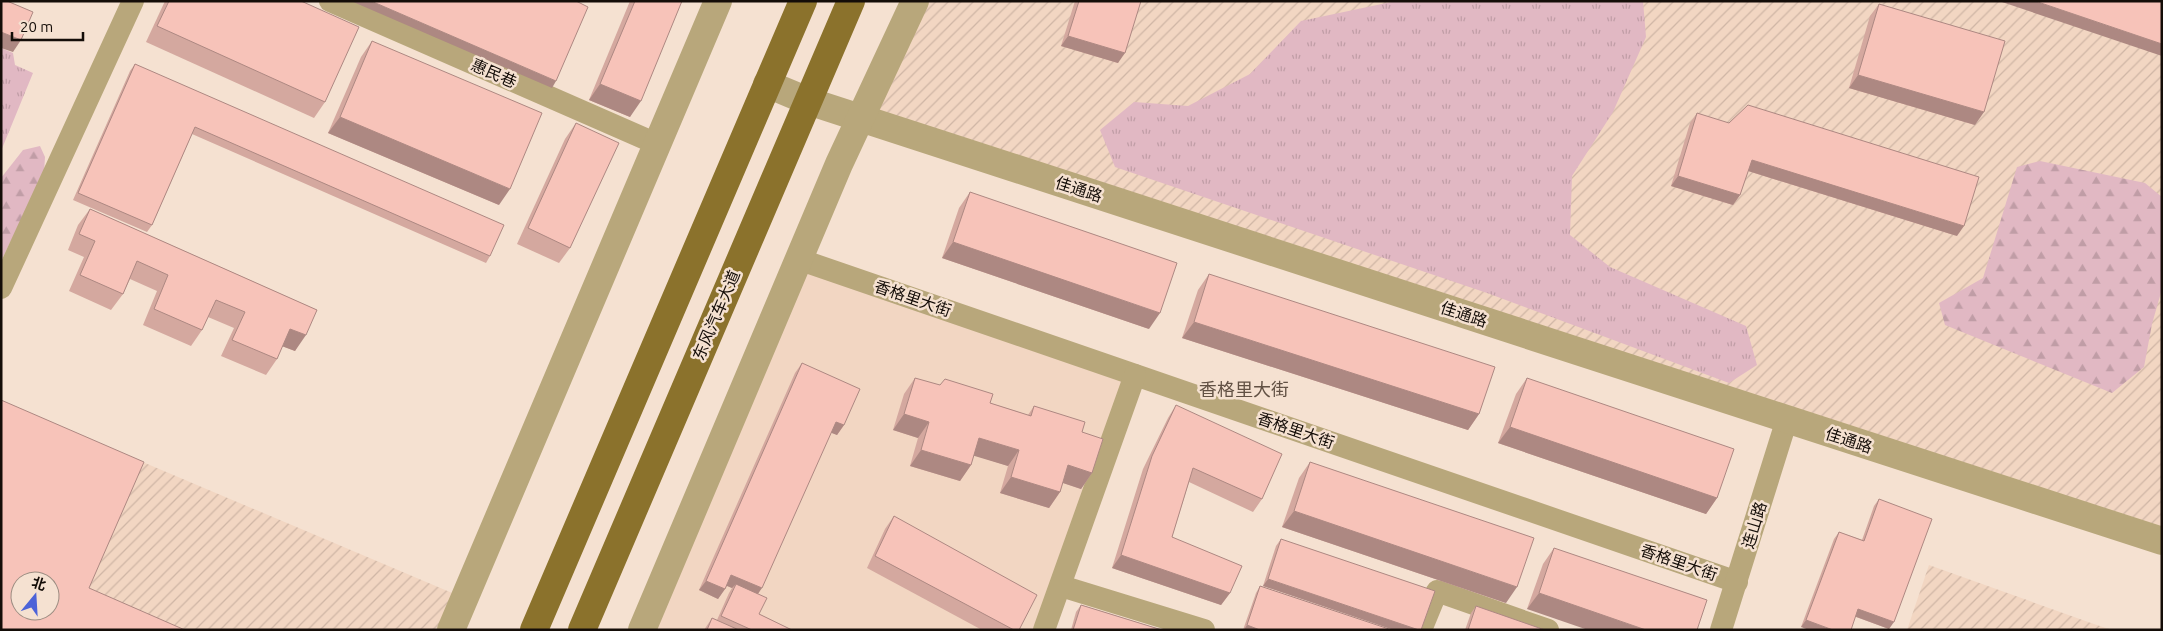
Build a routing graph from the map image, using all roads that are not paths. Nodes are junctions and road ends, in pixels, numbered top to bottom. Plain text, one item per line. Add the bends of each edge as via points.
1 (133, 1) edge
2 (330, 1) edge
3 (718, 1) edge
4 (803, 1) edge
5 (852, 1) edge
6 (915, 1) edge
7 (767, 84) junction
8 (808, 101) junction
9 (860, 118) junction
10 (657, 144) junction
11 (798, 259) junction
12 (1, 288) edge
13 (1135, 375) junction
14 (1787, 419) junction
15 (2162, 541) edge
16 (1736, 582) junction
17 (1061, 586) junction
18 (451, 630) edge
19 (534, 630) edge
20 (582, 630) edge
21 (642, 630) edge
22 (1044, 630) edge
23 (1204, 630) edge
24 (1421, 630) edge
25 (1548, 630) edge
26 (1721, 630) edge

1 - 12 street
2 - 10 street, 惠民巷
3 - 10 street
4 - 7 main road
5 - 8 main road, 东风汽车大道
6 - 9 street
7 - 8 street, 佳通路
7 - 19 main road
8 - 9 street, 佳通路
8 - 20 main road, 东风汽车大道
9 - 11 street
9 - 14 street, 佳通路
10 - 18 street
11 - 13 street, 香格里大街
11 - 21 street
13 - 16 street, 香格里大街
13 - 17 street
14 - 15 street, 佳通路
14 - 16 street, 连山路
16 - 26 street, 连山路
17 - 22 street
17 - 23 street
24 - 25 street via 1437,591

